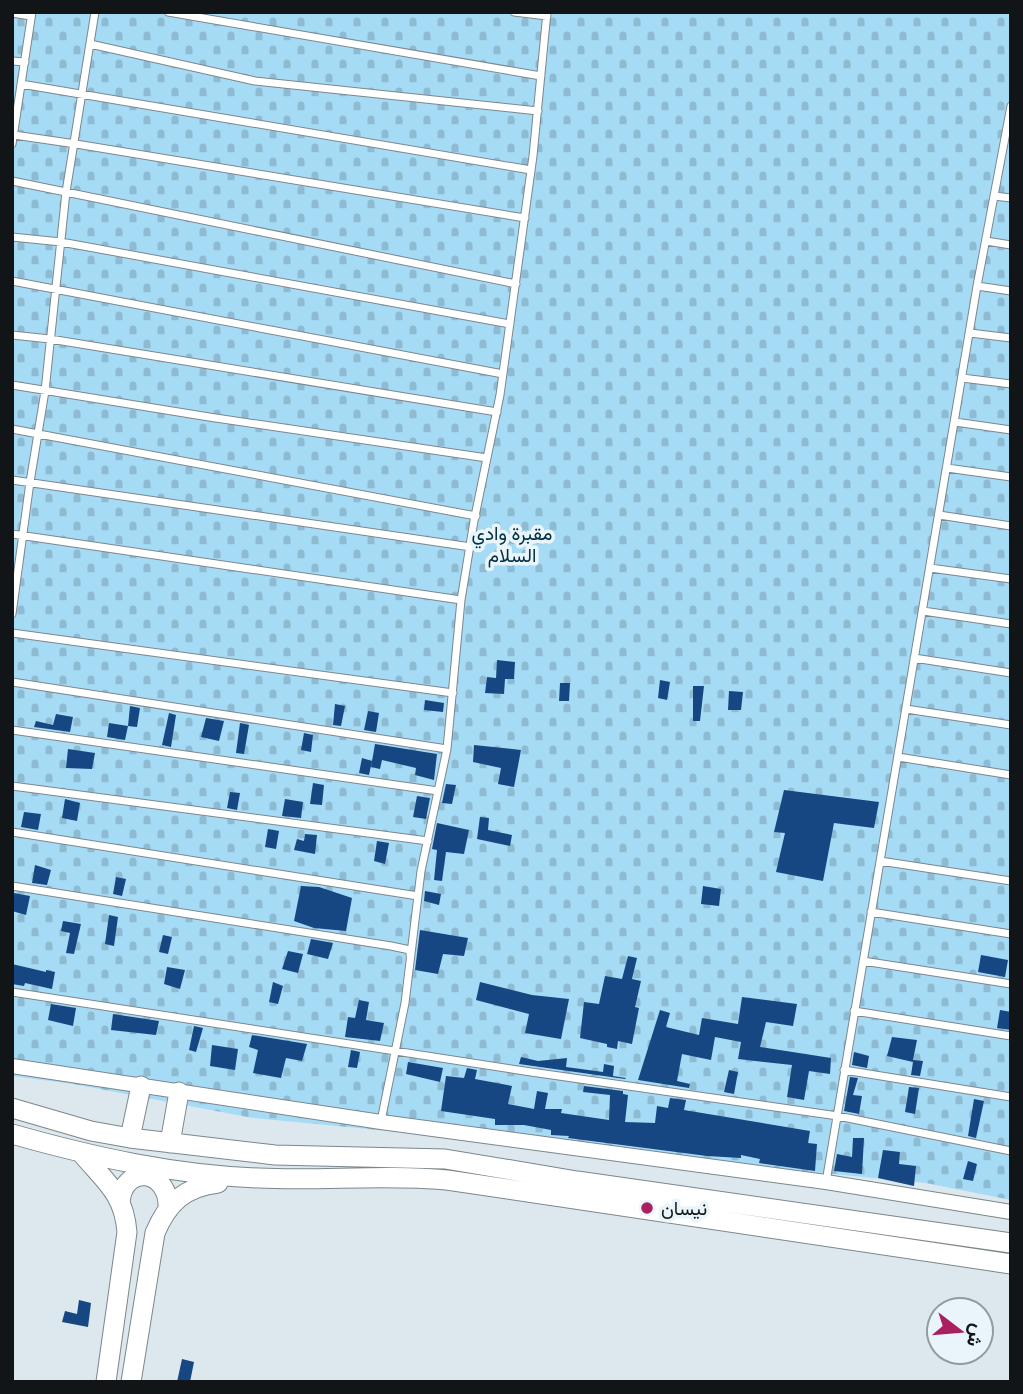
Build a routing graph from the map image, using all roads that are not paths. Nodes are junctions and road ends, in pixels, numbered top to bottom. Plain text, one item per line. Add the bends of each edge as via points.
1 (95, 12) edge
2 (168, 12) edge
3 (514, 12) edge
4 (12, 13) edge
5 (31, 14) edge
6 (547, 14) edge
7 (90, 44) junction
8 (12, 61) edge
9 (25, 62) junction
10 (541, 76) junction
11 (21, 84) junction
12 (82, 95) junction
13 (1011, 107) edge
14 (538, 111) junction
15 (14, 120) edge
16 (13, 140) edge
17 (76, 144) junction
18 (1007, 151) edge
19 (531, 170) junction
20 (12, 181) edge
21 (66, 192) junction
22 (994, 196) junction
23 (1011, 198) edge
24 (524, 218) junction
25 (12, 237) edge
26 (986, 241) junction
27 (61, 242) junction
28 (1011, 245) edge
29 (12, 281) edge
30 (516, 284) junction
31 (978, 286) junction
32 (56, 288) junction
33 (1011, 291) edge
34 (510, 324) junction
35 (970, 333) junction
36 (12, 335) edge
37 (1011, 338) edge
38 (50, 339) junction
39 (503, 374) junction
40 (962, 378) junction
41 (1011, 384) edge
42 (12, 385) edge
43 (46, 391) junction
44 (497, 412) junction
45 (955, 422) junction
46 (12, 429) edge
47 (1011, 430) edge
48 (37, 433) junction
49 (486, 458) junction
50 (947, 468) junction
51 (1011, 477) edge
52 (12, 480) edge
53 (30, 482) junction
54 (939, 515) junction
55 (476, 516) junction
56 (1011, 526) edge
57 (12, 534) edge
58 (24, 536) junction
59 (471, 548) junction
60 (930, 568) junction
61 (1011, 579) edge
62 (461, 600) junction
63 (923, 611) junction
64 (12, 614) edge
65 (1011, 624) edge
66 (12, 634) edge
67 (915, 658) junction
68 (1011, 673) edge
69 (12, 682) edge
70 (453, 693) junction
71 (906, 709) junction
72 (1011, 726) edge
73 (12, 730) edge
74 (447, 749) junction
75 (898, 757) junction
76 (1011, 775) edge
77 (12, 786) edge
78 (438, 791) junction
79 (12, 832) edge
80 (428, 841) junction
81 (880, 860) junction
82 (1011, 881) edge
83 (12, 886) edge
84 (418, 896) junction
85 (871, 912) junction
86 (1011, 934) edge
87 (863, 961) junction
88 (411, 962) junction
89 (1011, 984) edge
90 (12, 992) edge
91 (854, 1011) junction
92 (1011, 1036) edge
93 (396, 1052) junction
94 (12, 1066) edge
95 (844, 1070) junction
96 (141, 1086) junction
97 (179, 1092) junction
98 (1011, 1097) edge
99 (12, 1108) edge
100 (838, 1116) junction
101 (381, 1122) junction
102 (12, 1133) edge
103 (130, 1138) junction
104 (170, 1143) junction
105 (1011, 1151) edge
106 (83, 1154) junction
107 (323, 1156) junction
108 (374, 1157) junction
109 (374, 1177) junction
110 (328, 1178) junction
111 (261, 1179) junction
112 (827, 1182) junction
113 (120, 1202) junction
114 (168, 1210) junction
115 (1011, 1212) edge
116 (1011, 1243) edge
117 (1011, 1264) edge
118 (106, 1382) edge
119 (131, 1382) edge

1 - 7 lane
2 - 10 lane
3 - 6 lane
4 - 5 lane
5 - 9 lane
6 - 10 lane
7 - 12 lane
7 - 14 lane via 255,80
8 - 9 lane
9 - 11 lane
10 - 14 lane
11 - 12 lane
11 - 15 lane
12 - 17 lane
12 - 19 lane
13 - 18 lane
14 - 19 lane
15 - 16 lane
16 - 17 lane
17 - 21 lane
17 - 24 lane
18 - 22 lane
19 - 24 lane
20 - 21 lane
21 - 27 lane
21 - 30 lane
22 - 23 lane
22 - 26 lane
24 - 30 lane
25 - 27 lane
26 - 28 lane
26 - 31 lane
27 - 32 lane
27 - 34 lane
29 - 32 lane
30 - 34 lane
31 - 33 lane
31 - 35 lane
32 - 38 lane
32 - 39 lane
34 - 39 lane
35 - 37 lane
35 - 40 lane
36 - 38 lane
38 - 43 lane
38 - 44 lane
39 - 44 lane
40 - 41 lane
40 - 45 lane
42 - 43 lane
43 - 48 lane
43 - 49 lane
44 - 49 lane
45 - 47 lane
45 - 50 lane
46 - 48 lane
48 - 53 lane
48 - 55 lane
49 - 55 lane
50 - 51 lane
50 - 54 lane
52 - 53 lane
53 - 58 lane
53 - 59 lane
54 - 56 lane
54 - 60 lane
55 - 59 lane
57 - 58 lane
58 - 62 lane
58 - 64 lane
59 - 62 lane
60 - 61 lane
60 - 63 lane
62 - 70 lane
63 - 65 lane
63 - 67 lane
66 - 70 lane
67 - 68 lane
67 - 71 lane
69 - 74 lane
70 - 74 lane
71 - 72 lane
71 - 75 lane
73 - 78 lane
74 - 78 lane
75 - 76 lane
75 - 81 lane
77 - 80 lane
78 - 80 lane
79 - 84 lane
80 - 84 lane
81 - 82 lane
81 - 85 lane
83 - 88 lane via 410,950
84 - 88 lane
85 - 86 lane
85 - 87 lane
87 - 89 lane
87 - 91 lane
88 - 93 lane
90 - 93 lane
91 - 92 lane
91 - 95 lane
93 - 100 lane
93 - 101 lane
94 - 96 street
95 - 98 lane
95 - 100 lane
96 - 97 street
96 - 103 main road
97 - 101 street
97 - 104 main road
99 - 103 main road
100 - 105 lane
100 - 112 lane
101 - 112 street
102 - 106 main road
103 - 104 main road
104 - 107 main road
106 - 111 main road via 158,1169
106 - 113 main road
107 - 108 main road
107 - 110 main road via 332,1163
108 - 109 main road via 368,1169
108 - 116 main road via 445,1159
109 - 110 main road
109 - 117 main road via 447,1180
110 - 111 main road
111 - 114 main road via 197,1186
112 - 115 street
113 - 114 main road via 125,1185 145,1176 166,1189
113 - 118 main road via 127,1232
114 - 119 main road via 155,1233

